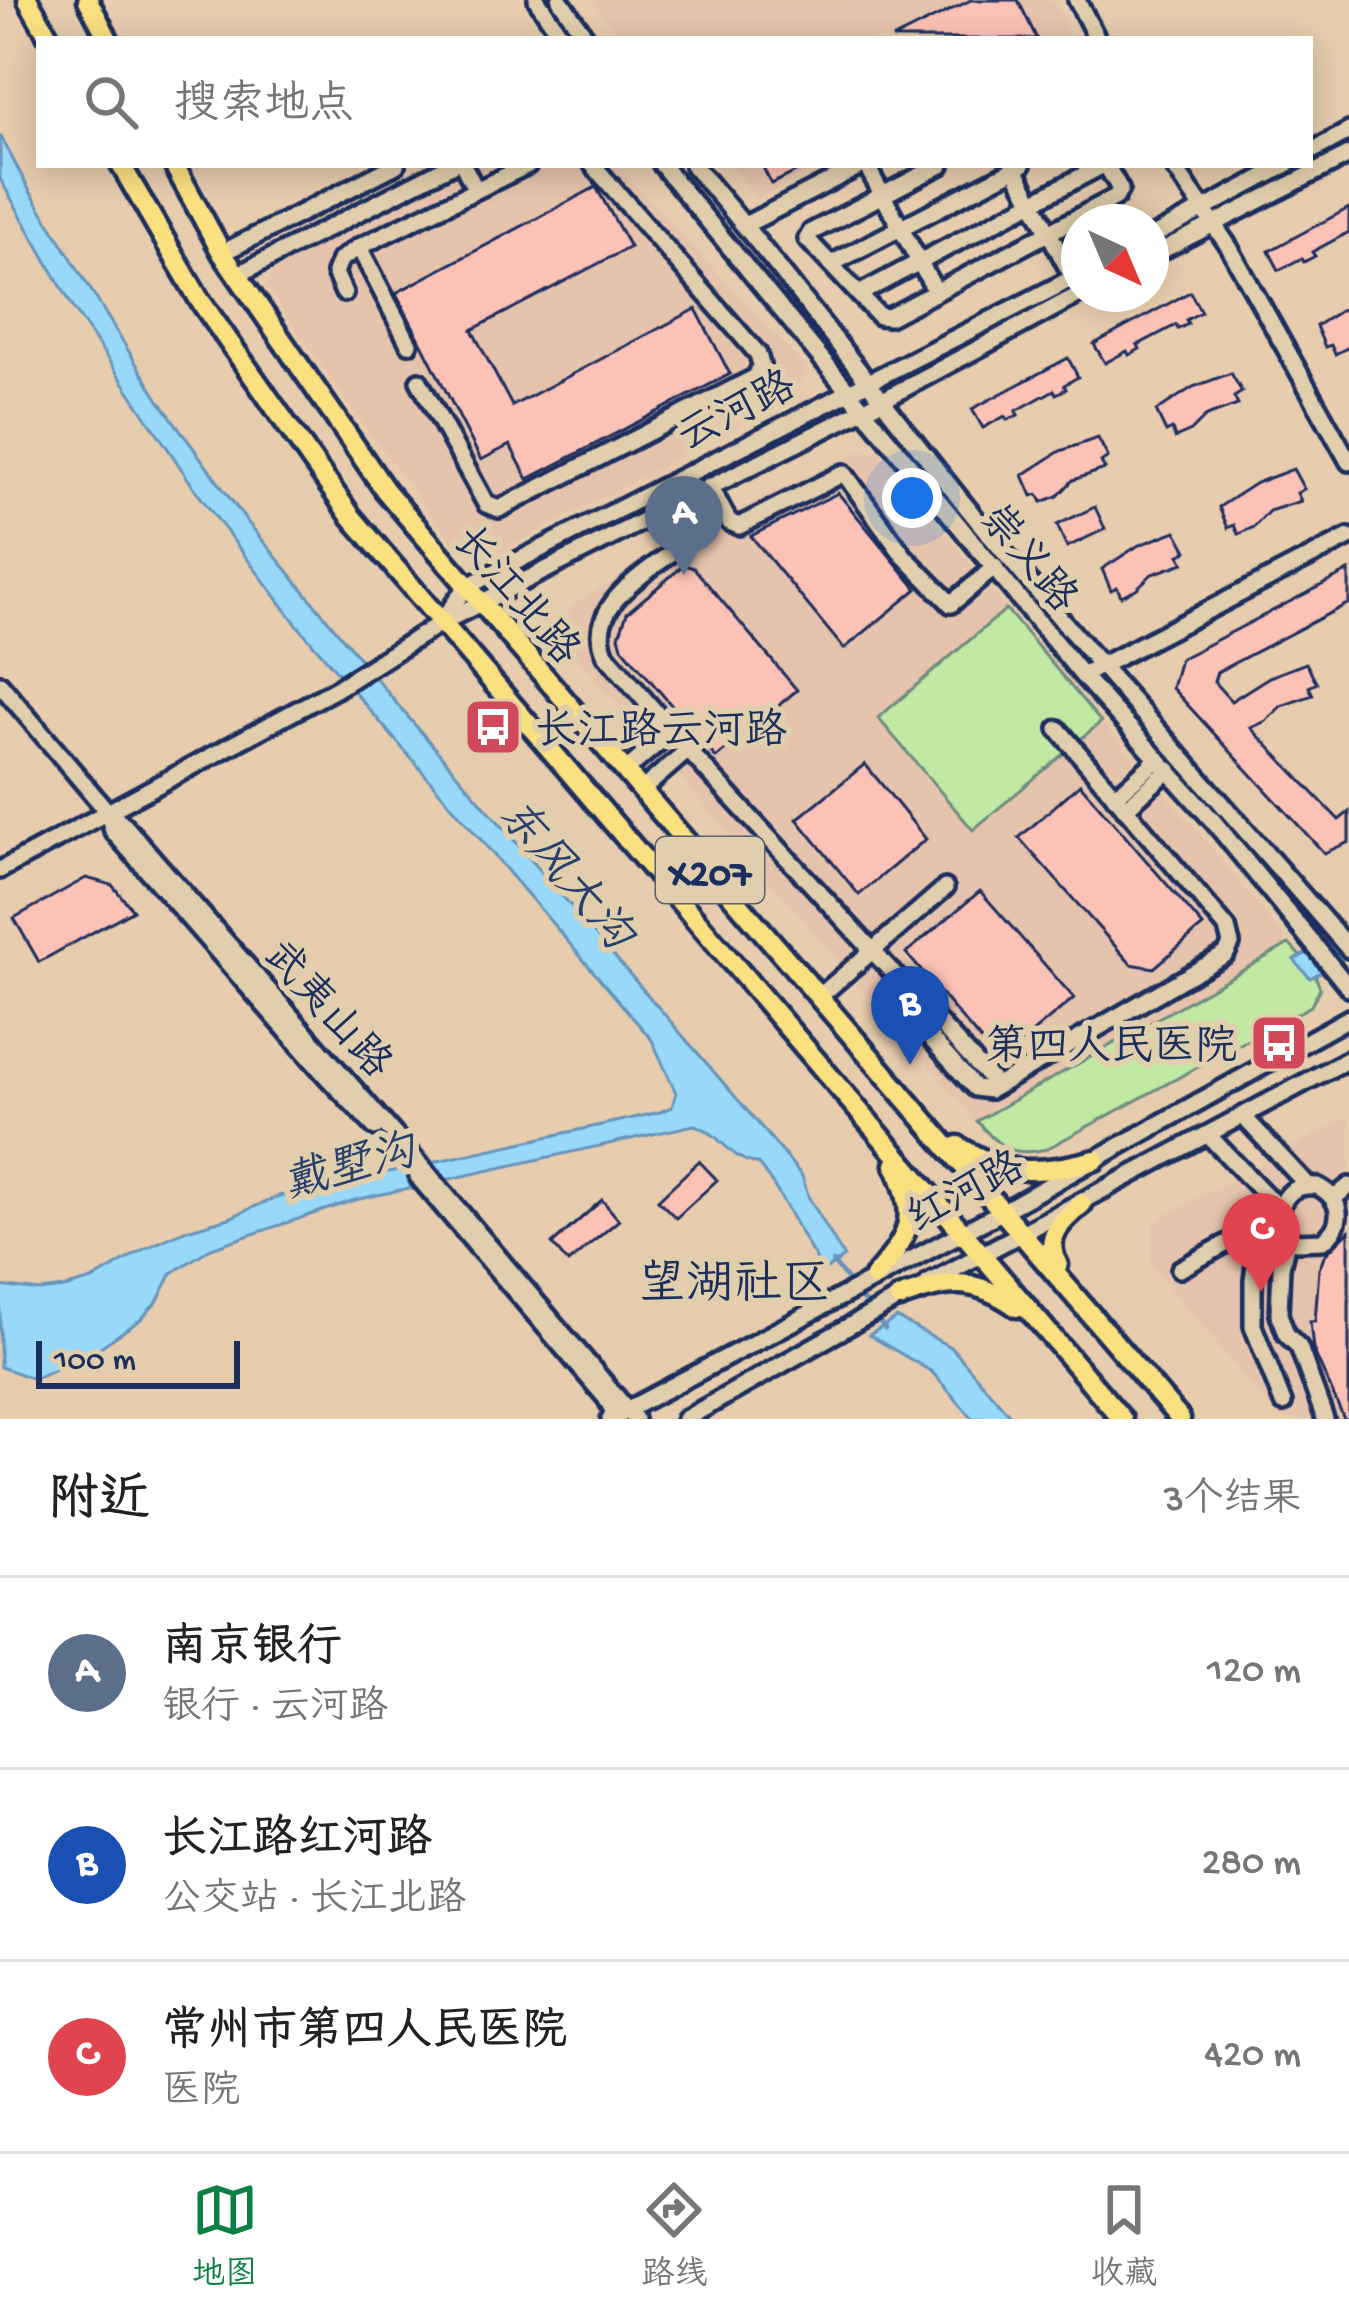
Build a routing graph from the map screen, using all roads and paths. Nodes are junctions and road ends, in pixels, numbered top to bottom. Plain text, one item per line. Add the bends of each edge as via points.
1 (28, 0) edge
2 (88, 0) edge
3 (537, 0) edge
4 (560, 0) edge
5 (1077, 0) edge
6 (48, 36) edge
7 (107, 36) edge
8 (560, 36) edge
9 (585, 36) edge
10 (1095, 36) edge
11 (1349, 131) edge
12 (1313, 150) edge
13 (1349, 155) edge
14 (123, 168) edge
15 (176, 168) edge
16 (390, 168) edge
17 (446, 168) edge
18 (449, 168) edge
19 (464, 168) edge
20 (521, 168) edge
21 (596, 168) edge
22 (664, 168) edge
23 (696, 168) edge
24 (858, 168) edge
25 (866, 168) edge
26 (935, 168) edge
27 (1012, 168) edge
28 (1017, 168) edge
29 (1099, 168) edge
30 (1107, 168) edge
31 (1175, 168) edge
32 (1282, 168) edge
33 (468, 194) junction
34 (882, 196) junction
35 (1034, 202) junction
36 (1208, 217) junction
37 (745, 225) junction
38 (900, 228) junction
39 (1169, 231) edge
40 (1050, 232) junction
41 (1169, 244) edge
42 (359, 247) junction
43 (222, 253) junction
44 (1061, 253) edge
45 (920, 262) junction
46 (830, 264) junction
47 (237, 275) junction
48 (1061, 291) edge
49 (344, 292) dead end
50 (936, 292) junction
51 (1061, 293) edge
52 (859, 295) junction
53 (409, 344) dead end
54 (419, 380) dead end
55 (868, 383) junction
56 (850, 392) junction
57 (881, 401) junction
58 (864, 409) junction
59 (1349, 462) edge
60 (710, 486) junction
61 (866, 487) dead end
62 (670, 507) junction
63 (1349, 536) edge
64 (994, 567) junction
65 (466, 587) junction
66 (951, 604) junction
67 (482, 605) junction
68 (440, 624) junction
69 (1099, 667) junction
70 (1082, 675) junction
71 (0, 683) edge
72 (1058, 729) dead end
73 (671, 732) junction
74 (688, 751) junction
75 (1164, 764) junction
76 (625, 771) junction
77 (642, 790) junction
78 (1120, 803) junction
79 (107, 811) junction
80 (0, 870) edge
81 (945, 888) dead end
82 (1349, 949) edge
83 (872, 950) junction
84 (1346, 985) edge
85 (820, 996) junction
86 (1349, 1018) edge
87 (922, 1029) dead end
88 (1349, 1059) edge
89 (997, 1086) junction
90 (1239, 1119) junction
91 (1212, 1133) junction
92 (939, 1134) junction
93 (886, 1144) junction
94 (1095, 1160) junction
95 (1302, 1186) junction
96 (1349, 1186) edge
97 (1082, 1204) junction
98 (1342, 1207) edge
99 (1005, 1210) junction
100 (1281, 1210) junction
101 (1260, 1225) junction
102 (962, 1232) junction
103 (1024, 1234) junction
104 (1288, 1236) junction
105 (982, 1256) junction
106 (1180, 1270) dead end
107 (874, 1277) junction
108 (899, 1298) junction
109 (1079, 1300) junction
110 (1039, 1322) junction
111 (1286, 1334) junction
112 (1260, 1345) junction
113 (1282, 1403) dead end
114 (622, 1416) edge
115 (685, 1419) edge
116 (1122, 1419) edge
117 (1180, 1419) edge
118 (1325, 1419) edge

1 - 6 main road
2 - 7 main road
3 - 8 street
4 - 9 street
5 - 10 street
11 - 12 street
13 - 36 street
14 - 68 main road, 长江北路 / X207 via 277,414
15 - 43 main road, 长江北路 / X207
16 - 43 street
17 - 47 street
18 - 33 street
19 - 33 street
20 - 33 street
21 - 54 street via 758,354 756,377 500,509 486,504
22 - 56 street, 崇义路
23 - 37 street, 崇义路
24 - 37 street
25 - 34 street
26 - 34 street
27 - 38 street
28 - 35 street
29 - 35 street
30 - 40 street via 1120,189 1116,197
31 - 36 street
32 - 36 street
33 - 42 street
34 - 38 street
34 - 46 street via 811,232 807,239
35 - 40 street
35 - 45 street
36 - 39 street
36 - 41 street
36 - 59 street
37 - 55 street, 崇义路
38 - 45 street
38 - 46 street
40 - 44 street
40 - 50 street
42 - 49 street via 334,272
42 - 53 street
43 - 47 main road, 长江北路 / X207
45 - 50 street
45 - 52 street
46 - 52 street
47 - 65 main road, 长江北路 / X207 via 385,490
48 - 55 street, 云河路
50 - 52 street via 889,317
51 - 57 street, 云河路
55 - 56 street, 云河路
55 - 57 street, 崇义路
56 - 58 street, 崇义路
56 - 65 street, 云河路
57 - 58 street, 云河路
57 - 69 street, 崇义路
58 - 60 street, 云河路
58 - 64 street, 崇义路
60 - 62 street, 云河路
60 - 66 street via 739,526 844,472 904,556
61 - 66 street
62 - 67 street, 云河路
62 - 73 street via 683,544 613,602 598,640
63 - 69 street
64 - 66 street
64 - 70 street, 崇义路
65 - 67 main road, 长江北路 / X207
65 - 68 street, 云河路
67 - 68 street, 云河路
67 - 76 main road, 长江北路 / X207
68 - 79 street, 云河路
68 - 93 main road, 长江北路 / X207
69 - 70 street
69 - 82 street, 崇义路
70 - 75 street, 崇义路
71 - 79 street, 武夷山路
72 - 78 street
73 - 74 street
73 - 76 street
74 - 77 street
74 - 83 street
75 - 78 street
75 - 84 street, 崇义路
76 - 77 main road, 长江北路 / X207
77 - 85 main road, 长江北路 / X207
78 - 89 street via 1227,928 1231,944
79 - 80 street, 云河路
79 - 114 street, 武夷山路 via 113,831 328,1078 409,1158
81 - 83 street
83 - 85 street
83 - 89 street
85 - 92 main road, 长江北路 / X207
86 - 94 street, 红河路
87 - 89 street via 975,1088
88 - 90 street, 红河路
90 - 91 street, 红河路
90 - 95 street
91 - 97 street, 红河路
91 - 100 street
92 - 94 main road via 1003,1168 1041,1172
92 - 99 main road, 长江北路 / X207
93 - 102 main road, 长江北路 / X207
93 - 107 main road via 909,1194 910,1229
94 - 99 street, 红河路
95 - 98 street via 1318,1186
95 - 100 street
96 - 98 street
97 - 103 street, 红河路
97 - 109 main road via 1054,1233 1051,1253
98 - 104 street via 1323,1241 1304,1245
99 - 102 street, 红河路
99 - 103 main road, 长江北路 / X207
100 - 101 street
100 - 104 street
101 - 106 street
101 - 112 street via 1253,1280
102 - 105 main road, 长江北路 / X207
102 - 107 street, 红河路
103 - 105 street, 红河路
103 - 109 main road, 长江北路 / X207
104 - 111 street via 1279,1314
105 - 108 street, 红河路
105 - 110 main road, 长江北路 / X207
107 - 114 street, 红河路
108 - 110 main road via 967,1282
108 - 115 street, 红河路
109 - 117 main road, 长江北路 / X207
110 - 116 main road, 长江北路 / X207
111 - 112 street
111 - 118 street via 1299,1347
112 - 113 street

